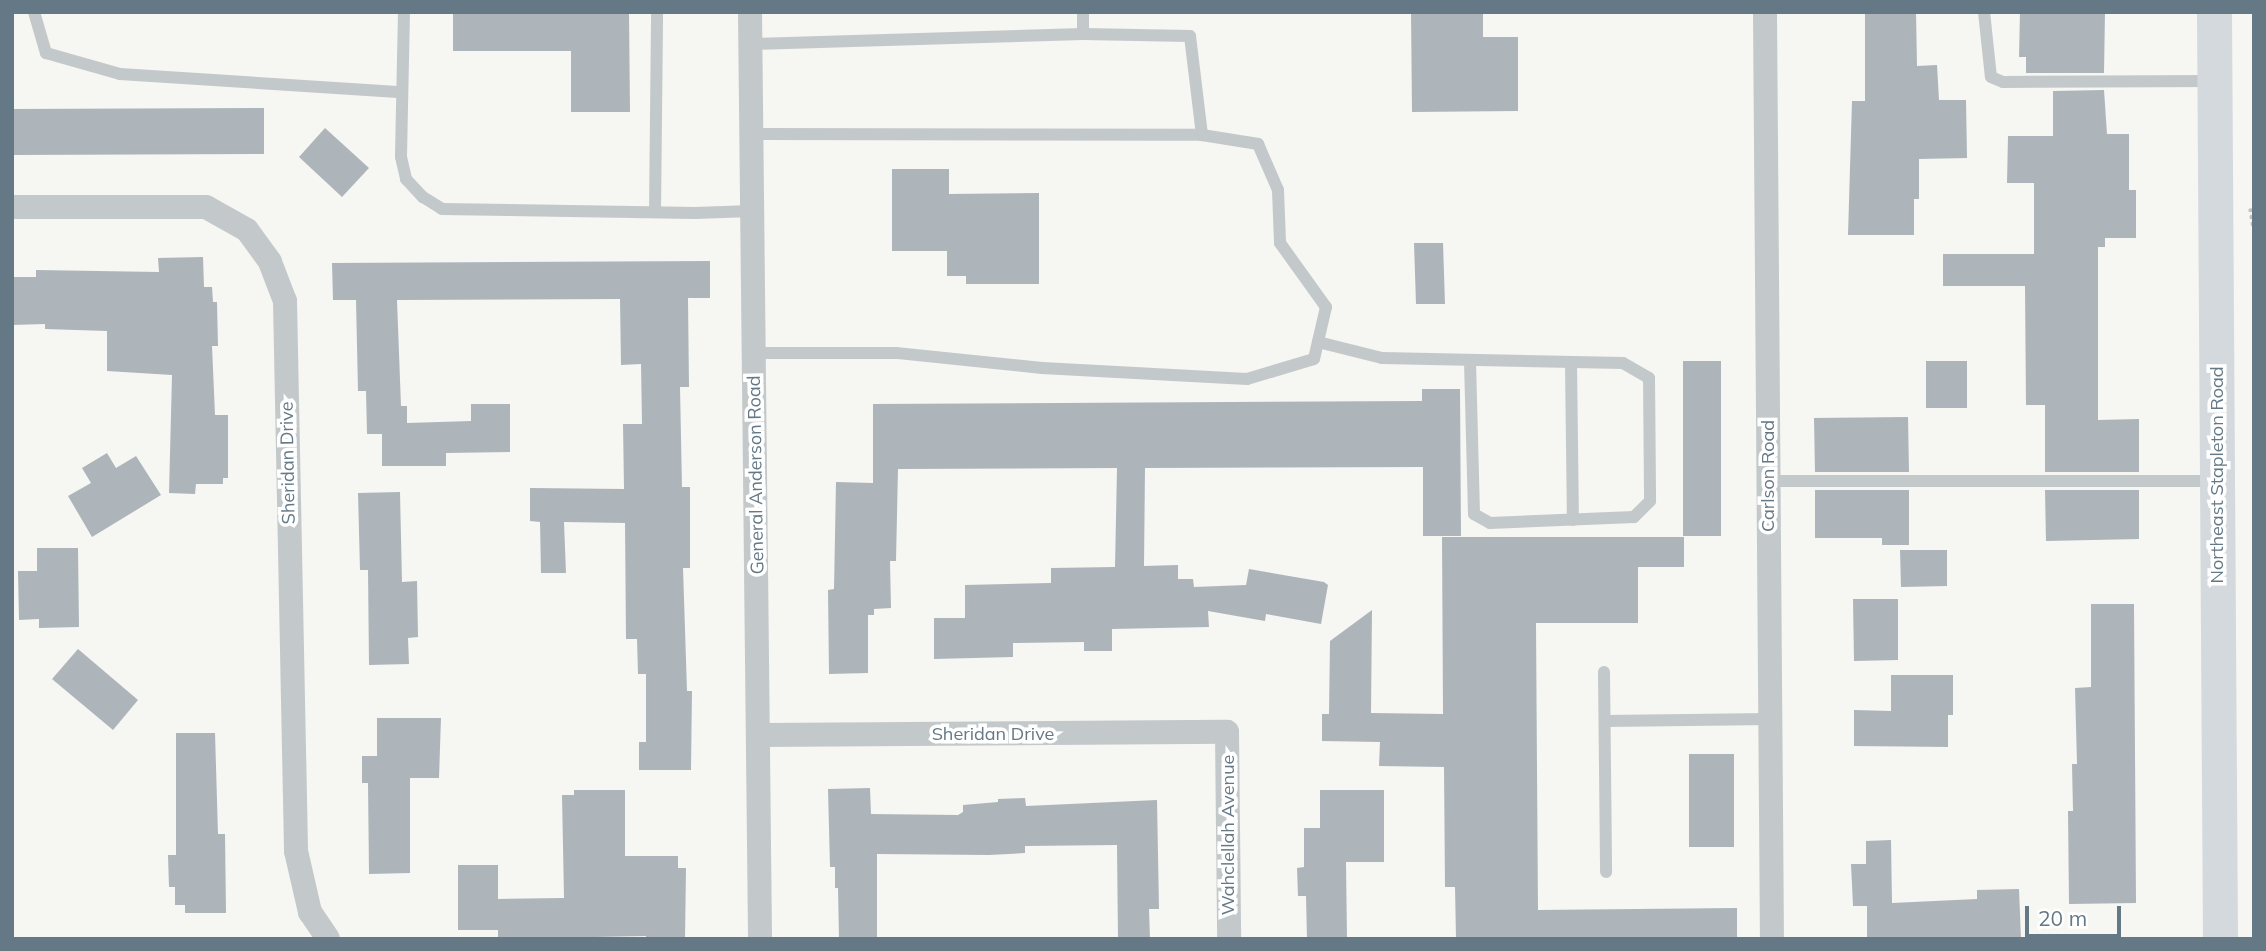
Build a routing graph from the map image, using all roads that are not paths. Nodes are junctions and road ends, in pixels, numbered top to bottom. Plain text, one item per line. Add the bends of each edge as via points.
1 (34, 12) edge
2 (404, 12) edge
3 (657, 12) edge
4 (750, 12) edge
5 (1083, 12) edge
6 (1765, 12) edge
7 (1984, 12) edge
8 (2214, 12) edge
9 (1083, 34) junction
10 (750, 44) junction
11 (2214, 81) junction
12 (401, 92) junction
13 (751, 134) junction
14 (1202, 135) junction
15 (12, 207) edge
16 (752, 211) junction
17 (655, 212) junction
18 (1318, 342) junction
19 (754, 353) junction
20 (1470, 360) junction
21 (1571, 362) junction
22 (1768, 481) junction
23 (2217, 481) junction
24 (1573, 520) junction
25 (1604, 672) dead end
26 (1770, 719) junction
27 (1605, 721) junction
28 (1227, 732) joint
29 (760, 735) junction
30 (1606, 872) dead end
31 (328, 939) edge
32 (761, 939) edge
33 (1229, 939) edge
34 (1772, 939) edge
35 (2220, 939) edge

1 - 12 lane via 46,52 120,74
2 - 12 lane
3 - 17 lane
4 - 10 street, General Anderson Road
5 - 9 lane
6 - 22 street, Carlson Road
7 - 11 lane via 1991,77 2003,82
8 - 11 street, Northeast Stapleton Road
9 - 10 lane
9 - 14 lane via 1189,36
10 - 13 street, General Anderson Road
11 - 23 street, Northeast Stapleton Road
12 - 17 lane via 401,157 406,179 442,209
13 - 14 lane
13 - 16 street, General Anderson Road
14 - 18 lane via 1258,144 1278,190 1280,243 1326,307
15 - 31 street, Sheridan Drive via 206,207 247,230 270,262 285,301 296,851 310,912
16 - 17 lane
16 - 19 street, General Anderson Road
18 - 19 lane via 1314,359 1247,379 1042,368 896,353
18 - 20 lane via 1382,358
19 - 29 street, General Anderson Road
20 - 21 lane
20 - 24 lane via 1474,514 1490,523
21 - 24 lane
21 - 24 lane via 1623,363 1649,378 1650,501 1634,517
22 - 23 lane
22 - 26 street, Carlson Road
23 - 35 street, Northeast Stapleton Road
25 - 27 lane
26 - 27 lane
26 - 34 street, Carlson Road
27 - 30 lane
28 - 29 street, Sheridan Drive
28 - 33 street, Wahclellah Avenue
29 - 32 street, General Anderson Road

